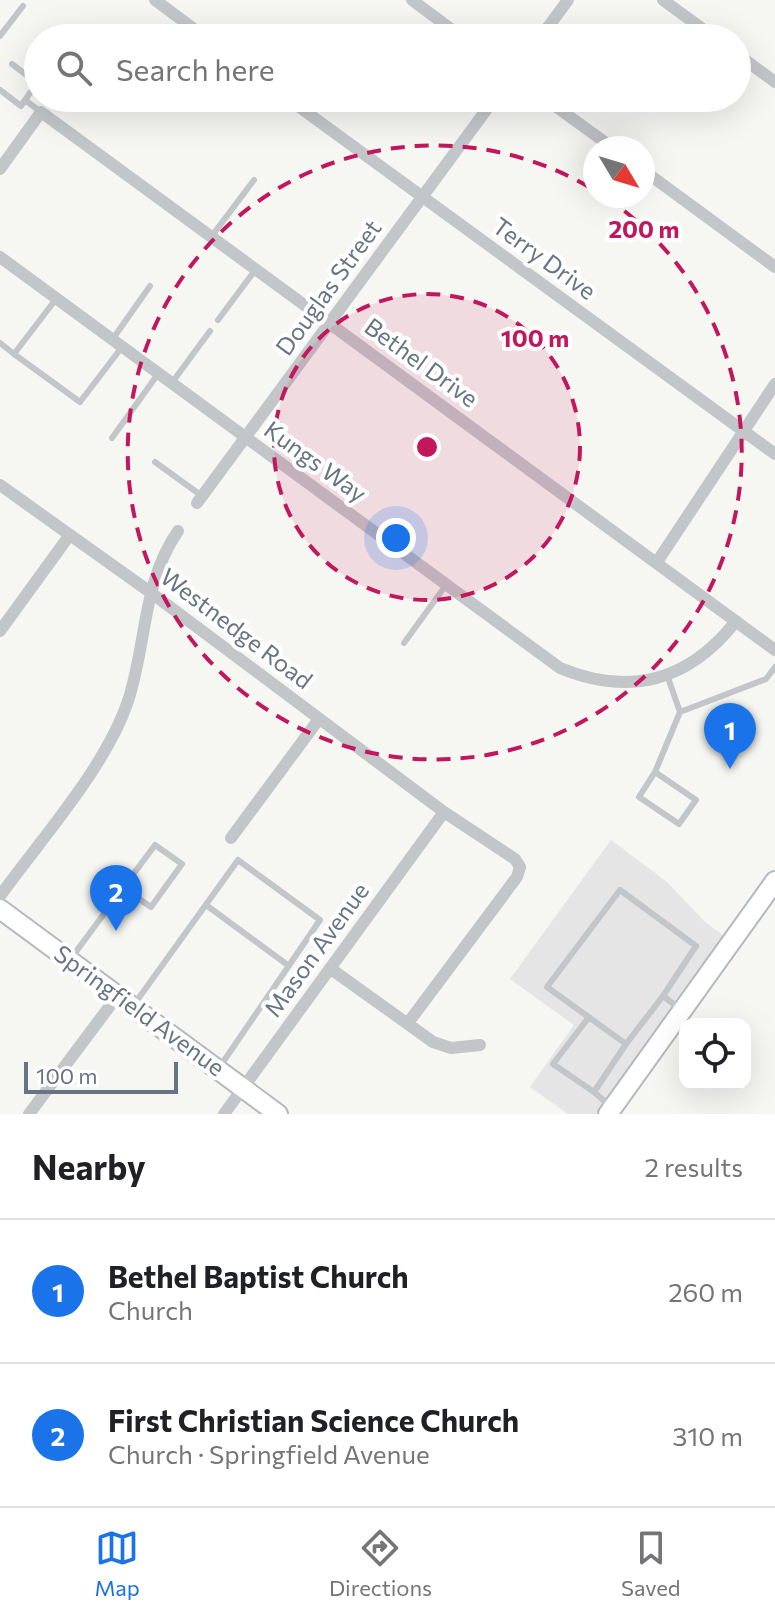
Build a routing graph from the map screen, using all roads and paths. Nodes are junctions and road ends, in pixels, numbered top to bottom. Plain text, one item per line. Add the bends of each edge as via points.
1 (155, 0) edge
2 (412, 0) edge
3 (568, 0) edge
4 (663, 0) edge
5 (23, 6) dead end
6 (187, 24) edge
7 (444, 24) edge
8 (550, 24) edge
9 (696, 24) edge
10 (0, 36) edge
11 (12, 64) dead end
12 (751, 64) edge
13 (24, 73) edge
14 (775, 82) edge
15 (0, 90) edge
16 (24, 102) edge
17 (41, 112) joint
18 (306, 112) edge
19 (485, 112) edge
20 (563, 112) edge
21 (596, 136) edge
22 (0, 169) edge
23 (655, 179) edge
24 (254, 180) dead end
25 (422, 198) junction
26 (211, 237) junction
27 (0, 257) edge
28 (775, 267) edge
29 (256, 269) junction
30 (150, 286) dead end
31 (56, 299) junction
32 (218, 320) dead end
33 (329, 323) junction
34 (210, 331) dead end
35 (0, 343) edge
36 (117, 344) junction
37 (14, 354) junction
38 (158, 374) junction
39 (171, 384) junction
40 (775, 384) edge
41 (746, 432) junction
42 (112, 438) dead end
43 (245, 439) junction
44 (775, 454) edge
45 (155, 462) dead end
46 (0, 485) edge
47 (200, 500) joint
48 (178, 531) dead end
49 (69, 536) junction
50 (657, 562) junction
51 (446, 585) junction
52 (150, 592) junction
53 (736, 621) junction
54 (0, 631) edge
55 (404, 643) dead end
56 (775, 650) edge
57 (775, 667) edge
58 (667, 675) junction
59 (680, 712) junction
60 (319, 719) junction
61 (655, 772) junction
62 (444, 812) junction
63 (231, 838) dead end
64 (775, 881) edge
65 (122, 887) junction
66 (0, 896) edge
67 (206, 905) junction
68 (0, 909) edge
69 (70, 960) junction
70 (289, 966) junction
71 (331, 969) junction
72 (663, 996) junction
73 (125, 1000) junction
74 (683, 1011) junction
75 (589, 1017) junction
76 (408, 1023) junction
77 (626, 1044) junction
78 (480, 1045) dead end
79 (218, 1069) junction
80 (244, 1088) junction
81 (594, 1092) junction
82 (610, 1111) edge
83 (29, 1114) edge
84 (224, 1114) edge
85 (278, 1114) edge

1 - 6 street
2 - 7 street
3 - 8 street
4 - 9 street
5 - 10 lane
11 - 13 lane
12 - 14 street
15 - 16 lane via 21,106
17 - 22 street
17 - 26 street, Bethel Drive
18 - 25 street, Terry Drive
19 - 25 street, Douglas Street
20 - 21 street
23 - 28 street
24 - 26 lane
25 - 33 street, Douglas Street
25 - 41 street, Terry Drive
26 - 29 street, Bethel Drive
27 - 31 street, Kungs Way
29 - 32 lane
29 - 33 street, Bethel Drive
30 - 36 lane
31 - 36 street, Kungs Way
31 - 37 lane
33 - 43 street, Douglas Street
33 - 50 street, Bethel Drive
34 - 39 lane
35 - 37 lane
36 - 37 lane via 80,402
36 - 38 street, Kungs Way
38 - 39 street, Kungs Way
38 - 42 lane
39 - 43 street, Kungs Way
40 - 41 street
41 - 44 street, Terry Drive
41 - 50 street
43 - 47 street, Douglas Street
43 - 51 street, Kungs Way
45 - 47 lane
46 - 49 street, Westnedge Road
48 - 52 street via 156,566
49 - 52 street, Westnedge Road
49 - 54 street
50 - 53 street, Bethel Drive
51 - 55 lane
51 - 58 street, Kungs Way via 560,668 591,681 624,684
52 - 60 street, Westnedge Road
52 - 66 street via 136,669 117,729
53 - 56 street, Bethel Drive
53 - 58 street, Kungs Way via 707,653
57 - 59 lane via 766,679
58 - 59 lane
59 - 61 lane
60 - 62 street, Westnedge Road
60 - 63 street
61 - 61 lane via 696,800 679,824 639,797
62 - 71 street, Mason Avenue
62 - 76 street, Westnedge Road via 482,834 520,867
64 - 74 street
65 - 65 lane via 151,907 182,864 155,845
65 - 69 lane
67 - 70 lane
67 - 70 lane via 238,860 262,877 320,920
67 - 73 lane
68 - 69 street, Springfield Avenue
69 - 73 street, Springfield Avenue
70 - 79 lane
71 - 76 street
71 - 80 street, Mason Avenue
72 - 74 lane
72 - 75 lane via 696,946 620,890 547,987
72 - 77 lane
73 - 79 street, Springfield Avenue
73 - 83 street
74 - 82 street
75 - 77 lane
75 - 81 lane via 553,1064
76 - 78 street via 451,1048
77 - 81 lane
79 - 80 street, Springfield Avenue
80 - 84 street, Mason Avenue
80 - 85 street, Springfield Avenue
81 - 82 lane

